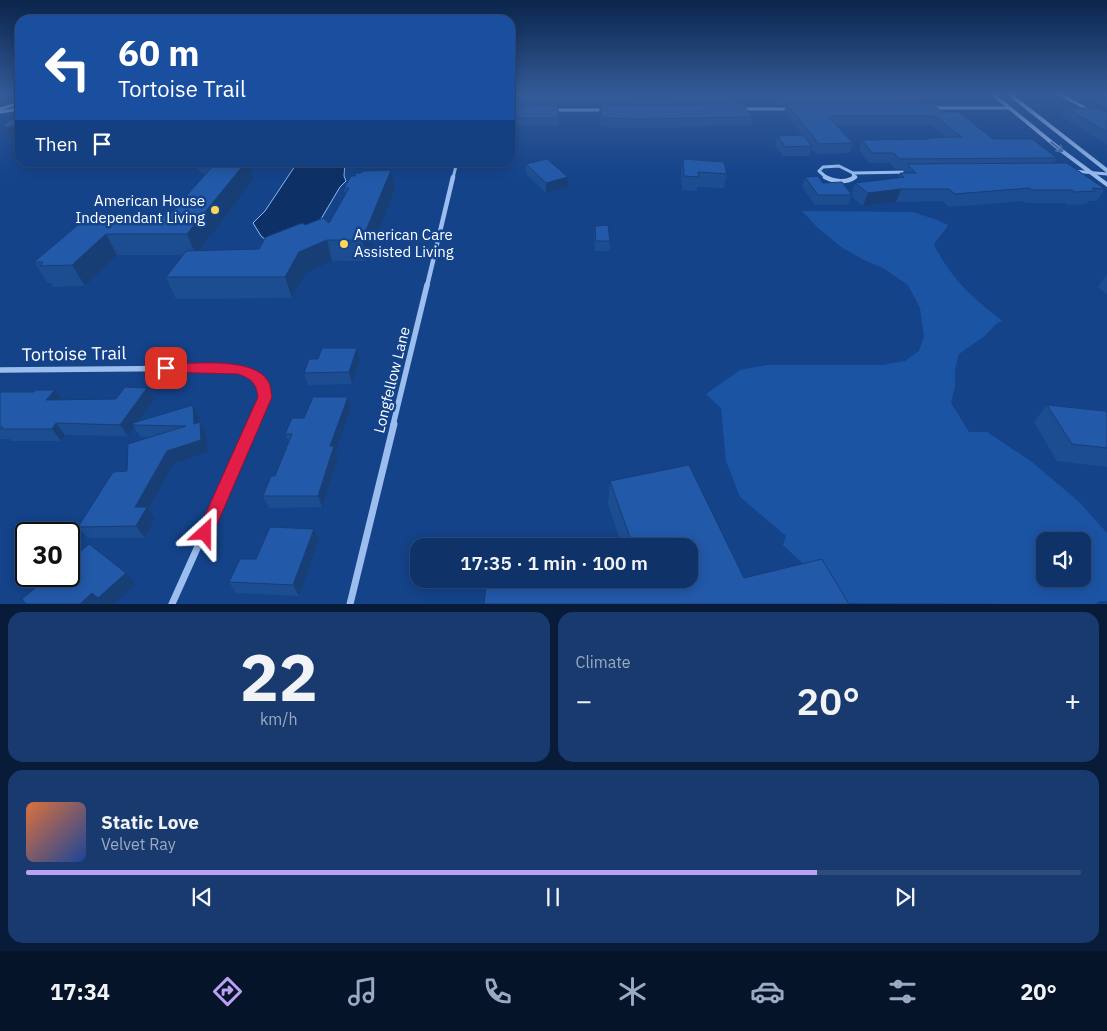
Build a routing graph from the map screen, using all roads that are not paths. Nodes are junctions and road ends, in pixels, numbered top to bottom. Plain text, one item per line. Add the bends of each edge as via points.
1 (1026, 122) edge
2 (1045, 122) edge
3 (456, 167) edge
4 (1107, 170) edge
5 (1063, 171) edge
6 (1088, 171) junction
7 (853, 172) junction
8 (913, 172) edge
9 (1107, 174) edge
10 (1107, 184) edge
11 (0, 370) edge
12 (172, 604) edge
13 (350, 604) edge

1 -> 6 street
2 - 4 street
3 - 13 street, Longfellow Lane
5 - 6 street
6 - 9 street
6 - 10 street
7 - 7 street via 834,166 823,167 819,171 826,178 844,181 853,179
7 - 8 street
11 - 12 street, Tortoise Trail via 222,368 240,369 254,375 263,384 265,397

